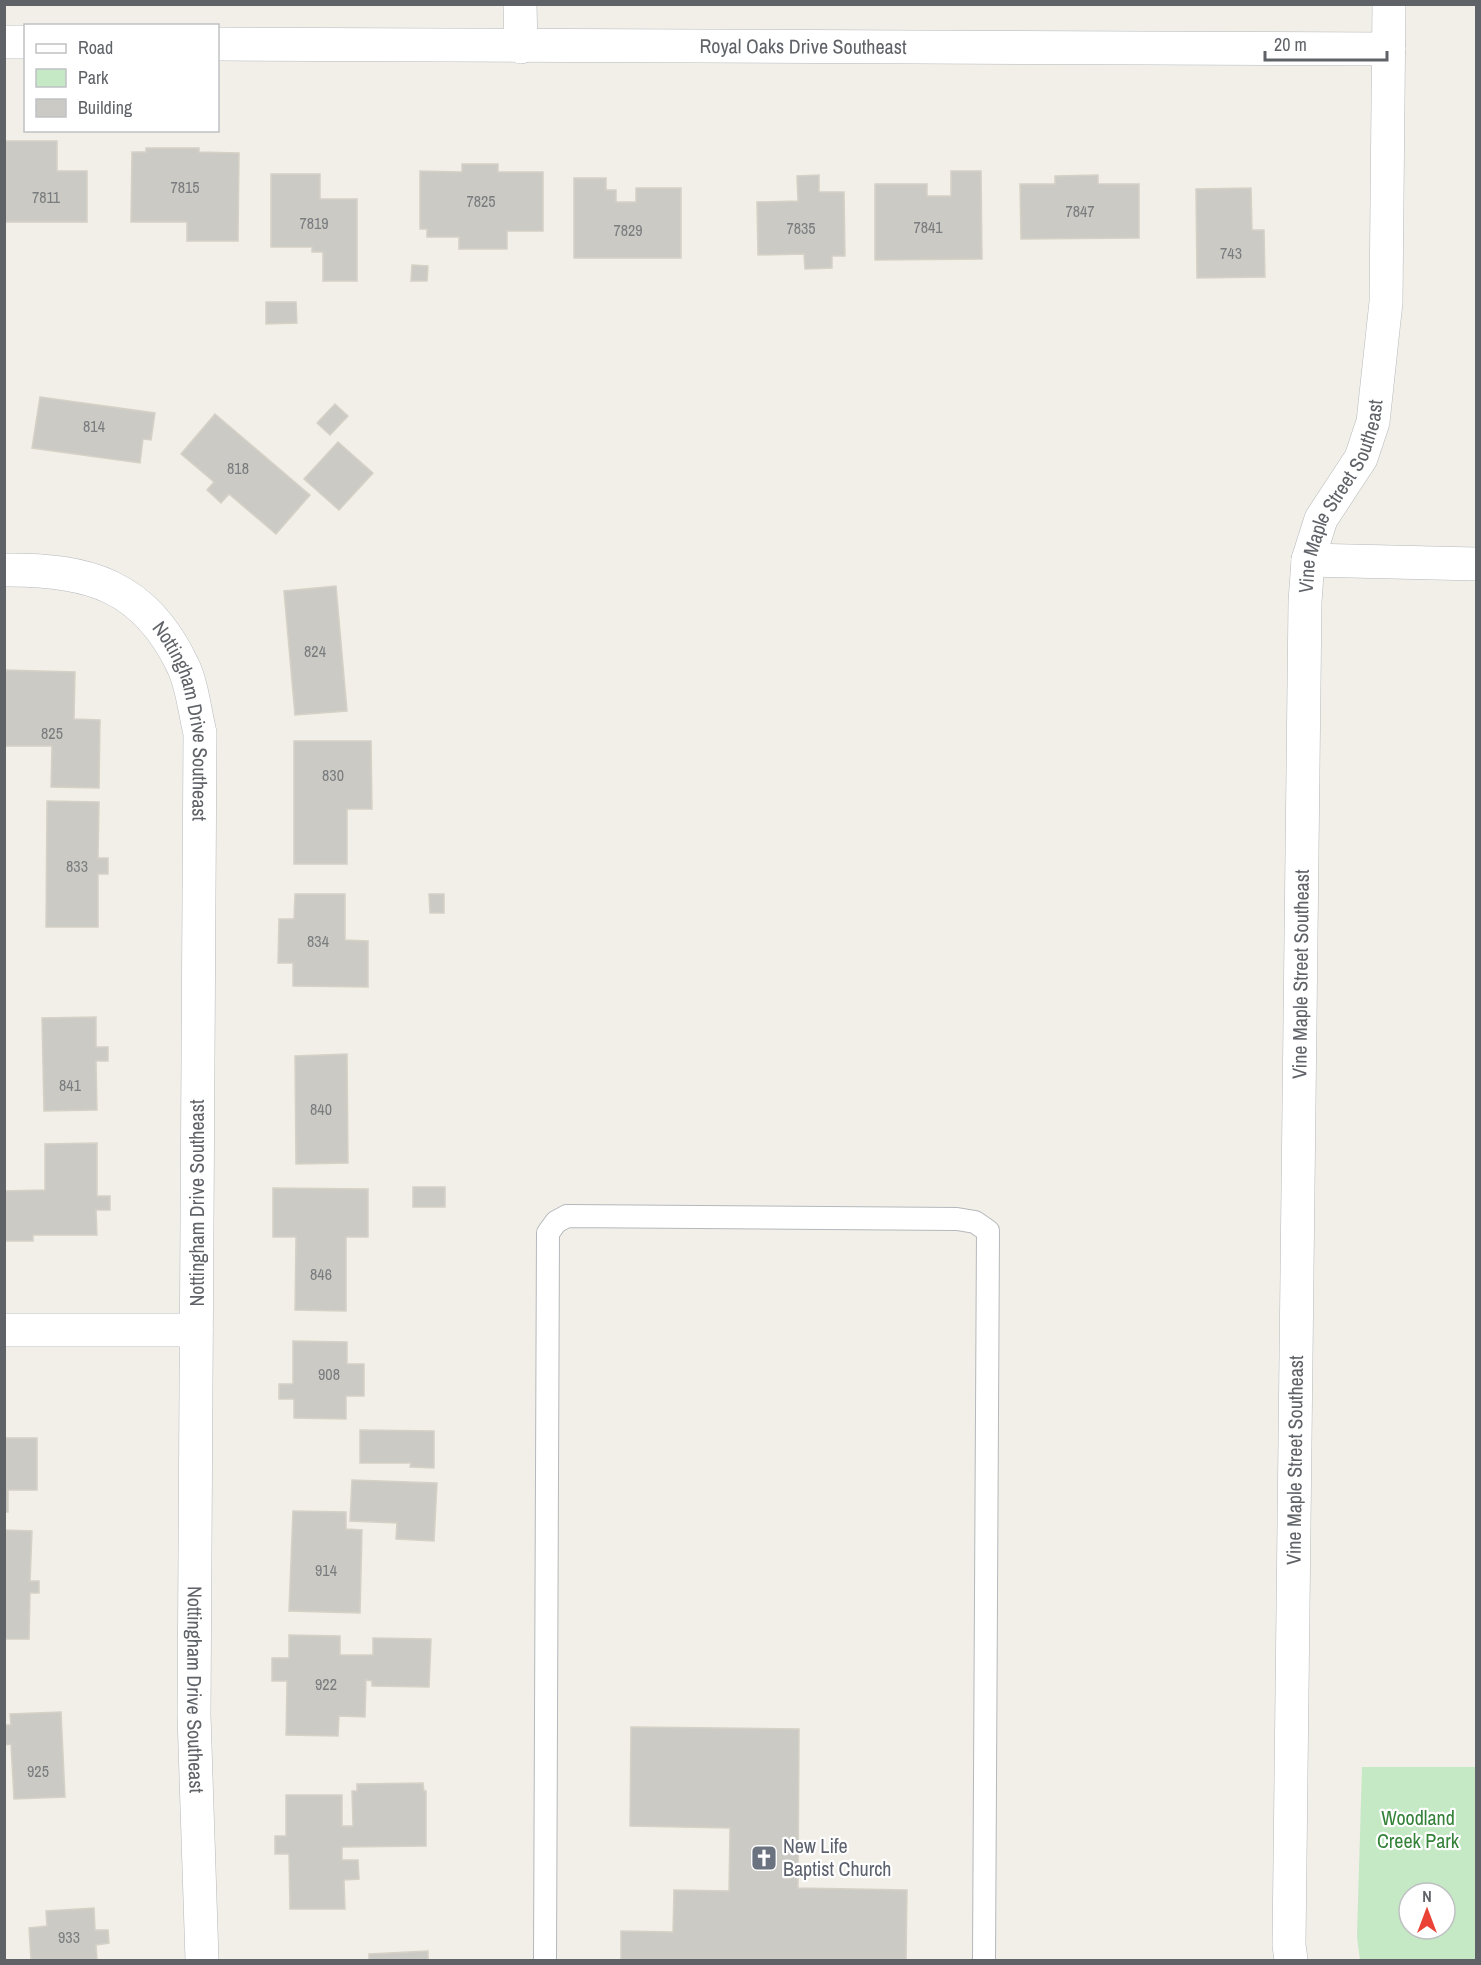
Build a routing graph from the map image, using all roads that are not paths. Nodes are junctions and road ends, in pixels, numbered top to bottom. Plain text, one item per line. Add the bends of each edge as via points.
1 (520, 4) edge
2 (1389, 4) edge
3 (4, 42) edge
4 (24, 42) edge
5 (219, 44) edge
6 (521, 47) junction
7 (1389, 49) junction
8 (1308, 560) junction
9 (1476, 564) edge
10 (4, 570) edge
11 (4, 1330) edge
12 (196, 1330) junction
13 (202, 1960) edge
14 (545, 1960) edge
15 (984, 1960) edge
16 (1291, 1960) edge

1 - 6 street
2 - 7 street, Vine Maple Street Southeast
3 - 4 street
5 - 6 street, Royal Oaks Drive Southeast
6 - 7 street, Royal Oaks Drive Southeast
7 - 8 street, Vine Maple Street Southeast via 1386,302 1373,422 1361,458 1321,519
8 - 9 street
8 - 16 street, Vine Maple Street Southeast
10 - 12 street, Nottingham Drive Southeast via 80,575 114,588 145,608 184,668 200,733
11 - 12 street
12 - 13 street, Nottingham Drive Southeast via 194,1715
14 - 15 lane via 548,1233 567,1216 957,1219 975,1222 988,1231

